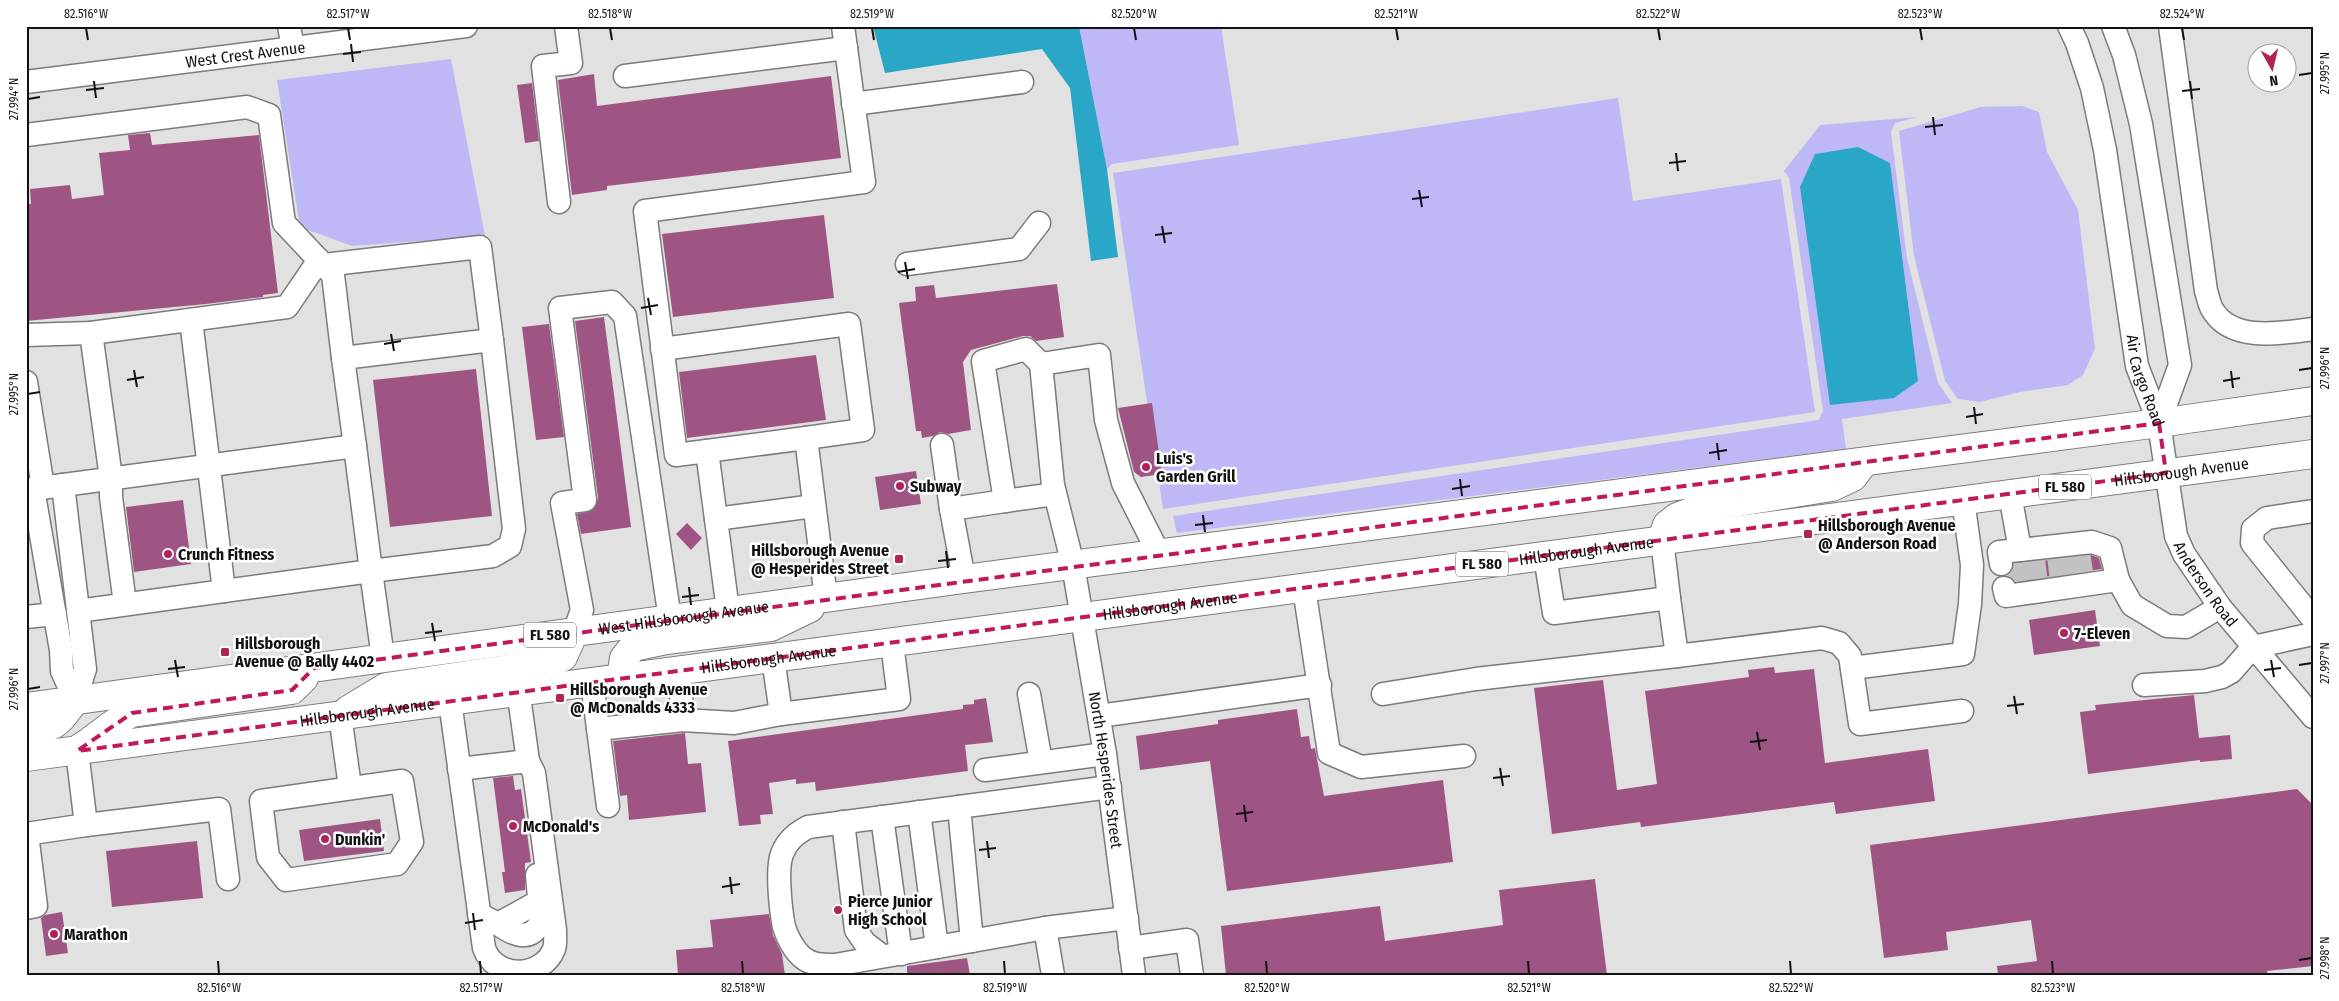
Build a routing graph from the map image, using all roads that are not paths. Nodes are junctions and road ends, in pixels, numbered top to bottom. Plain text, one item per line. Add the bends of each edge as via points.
1 (289, 26) edge
2 (466, 26) edge
3 (566, 26) edge
4 (2069, 26) edge
5 (2113, 26) edge
6 (2170, 26) edge
7 (390, 31) edge
8 (844, 37) edge
9 (293, 48) junction
10 (624, 76) dead end
11 (26, 82) edge
12 (1022, 82) dead end
13 (854, 104) junction
14 (26, 135) edge
15 (559, 202) dead end
16 (1039, 224) dead end
17 (321, 262) junction
18 (907, 264) dead end
19 (191, 320) junction
20 (2313, 329) edge
21 (91, 333) junction
22 (26, 335) edge
23 (492, 340) junction
24 (662, 349) junction
25 (343, 358) junction
26 (1041, 364) junction
27 (26, 382) edge
28 (2313, 401) edge
29 (2159, 423) junction
30 (806, 438) junction
31 (942, 445) dead end
32 (355, 446) junction
33 (707, 451) junction
34 (2313, 454) edge
35 (1864, 462) junction
36 (210, 465) junction
37 (2166, 474) junction
38 (111, 478) junction
39 (41, 488) edge
40 (1055, 494) junction
41 (2010, 494) junction
42 (1963, 500) junction
43 (1005, 502) junction
44 (814, 506) junction
45 (951, 510) junction
46 (2313, 511) edge
47 (716, 518) junction
48 (1662, 540) junction
49 (1159, 554) junction
50 (1545, 556) junction
51 (1073, 565) junction
52 (371, 571) junction
53 (964, 579) junction
54 (2118, 580) junction
55 (1304, 588) junction
56 (2024, 589) dead end
57 (224, 591) junction
58 (826, 598) junction
59 (1669, 598) junction
60 (125, 604) junction
61 (2220, 607) junction
62 (78, 610) junction
63 (728, 611) junction
64 (55, 614) junction
65 (1082, 617) junction
66 (26, 618) edge
67 (2313, 618) edge
68 (670, 619) junction
69 (574, 632) junction
70 (2313, 634) edge
71 (892, 643) junction
72 (2253, 647) junction
73 (1677, 656) junction
74 (383, 658) junction
75 (773, 658) junction
76 (314, 668) junction
77 (1852, 668) junction
78 (679, 670) junction
79 (621, 678) junction
80 (517, 680) junction
81 (592, 682) junction
82 (1320, 685) junction
83 (2144, 685) dead end
84 (1029, 694) dead end
85 (1383, 694) dead end
86 (75, 700) junction
87 (450, 701) junction
88 (26, 707) edge
89 (1962, 711) dead end
90 (781, 714) junction
91 (340, 715) junction
92 (1099, 716) junction
93 (2313, 716) edge
94 (683, 720) junction
95 (598, 729) junction
96 (26, 731) edge
97 (77, 750) junction
98 (1105, 754) junction
99 (1464, 756) dead end
100 (26, 758) edge
101 (528, 761) junction
102 (1041, 762) junction
103 (459, 769) junction
104 (984, 770) dead end
105 (350, 787) junction
106 (1110, 787) junction
107 (608, 806) dead end
108 (959, 807) junction
109 (919, 812) junction
110 (882, 817) junction
111 (842, 822) junction
112 (86, 825) junction
113 (26, 834) edge
114 (228, 879) dead end
115 (26, 908) edge
116 (1127, 918) junction
117 (488, 919) junction
118 (1045, 928) junction
119 (972, 941) junction
120 (937, 947) junction
121 (1130, 948) junction
122 (892, 955) junction
123 (1053, 975) edge
124 (1134, 975) edge
125 (1192, 975) edge

1 - 9 street
2 - 7 street, West Crest Avenue
3 - 15 street via 571,63 543,66
4 - 29 street, Air Cargo Road via 2092,88 2105,150 2137,366
5 - 29 street, Air Cargo Road via 2124,55 2141,124 2180,365
6 - 20 street via 2211,309 2232,327 2246,331 2264,334
7 - 9 street, West Crest Avenue
8 - 10 street
8 - 13 street
9 - 11 street, West Crest Avenue
12 - 13 street
13 - 24 street via 864,182 645,211
14 - 17 street via 248,107 269,115 284,223
16 - 18 street via 1018,249
17 - 19 street via 286,307
17 - 23 street via 480,247
17 - 25 street via 333,275
19 - 21 street
19 - 36 street
21 - 22 street
21 - 38 street
23 - 25 street
23 - 52 street via 514,529 510,546 493,556
24 - 30 street via 849,324 863,430
24 - 33 street via 676,455
25 - 32 street
26 - 40 street, North Hesperides Street
26 - 43 street via 1026,349 983,361
26 - 49 street via 1099,355 1106,420 1123,483
27 - 39 street
28 - 29 main road, FL 580
29 - 35 main road, FL 580
29 - 37 street, Anderson Road
30 - 33 street
30 - 44 street
31 - 45 street
32 - 36 street
32 - 52 street
33 - 47 street
34 - 37 main road, Hillsborough Avenue / FL 580
35 - 48 main road via 1852,478 1832,487 1687,512 1667,525
35 - 49 main road, FL 580
36 - 38 street
36 - 57 street
37 - 41 main road, Hillsborough Avenue / FL 580
37 - 61 street, Anderson Road via 2176,536 2184,554
38 - 39 street
38 - 60 street
39 - 62 street
39 - 64 street
40 - 43 street
40 - 51 street, North Hesperides Street
41 - 42 main road, Hillsborough Avenue / FL 580
41 - 54 street via 2020,556 2068,550 2092,542 2110,548
42 - 48 main road, Hillsborough Avenue / FL 580
42 - 77 street via 1972,565 1962,654
43 - 45 street
44 - 47 street
44 - 58 street
45 - 53 street
46 - 67 street via 2267,518 2253,529 2252,543
47 - 63 street
48 - 50 main road, Hillsborough Avenue / FL 580
48 - 59 street
49 - 51 main road, FL 580
50 - 55 main road, Hillsborough Avenue / FL 580
50 - 59 street via 1554,613
51 - 53 main road, West Hillsborough Avenue / FL 580
51 - 65 street, North Hesperides Street
52 - 57 street
52 - 74 street
53 - 58 main road, West Hillsborough Avenue / FL 580
54 - 56 street
54 - 61 street via 2132,605 2167,626 2186,627
55 - 65 main road, Hillsborough Avenue / FL 580
55 - 82 street
57 - 60 street
58 - 63 main road, West Hillsborough Avenue / FL 580
58 - 79 main road via 771,626 633,647 624,658
59 - 73 street
60 - 62 street
61 - 72 street, Anderson Road
62 - 86 street via 85,669
63 - 68 main road, West Hillsborough Avenue / FL 580
64 - 66 street
64 - 86 street via 62,671
65 - 71 main road, Hillsborough Avenue / FL 580
65 - 92 street, North Hesperides Street
68 - 69 main road, West Hillsborough Avenue / FL 580
68 - 69 street via 625,316 612,302 560,308 585,500 562,503 582,610
69 - 74 main road, West Hillsborough Avenue / FL 580
69 - 80 main road via 563,657
70 - 72 street
71 - 75 main road, Hillsborough Avenue / FL 580
71 - 90 street via 898,699
72 - 83 street via 2231,672 2222,677
72 - 93 street, Anderson Road
73 - 77 street via 1822,638 1839,643 1850,656
73 - 85 street via 1476,679
74 - 76 main road, West Hillsborough Avenue / FL 580
75 - 78 main road, Hillsborough Avenue / FL 580
75 - 90 street
76 - 86 main road, West Hillsborough Avenue / FL 580
76 - 97 main road via 292,690 132,713 116,720 106,731
77 - 89 street via 1860,724
78 - 79 main road, Hillsborough Avenue / FL 580
78 - 94 street
79 - 81 main road, Hillsborough Avenue / FL 580
80 - 81 main road, Hillsborough Avenue / FL 580
80 - 87 main road, Hillsborough Avenue / FL 580
80 - 91 main road via 386,687
80 - 101 street
81 - 95 street
82 - 92 street
82 - 99 street via 1329,753 1361,767
84 - 102 street
86 - 88 main road, West Hillsborough Avenue / FL 580
86 - 96 main road via 60,721 50,728
87 - 91 main road, Hillsborough Avenue / FL 580
87 - 103 street
90 - 94 street via 734,723
91 - 97 main road, Hillsborough Avenue / FL 580
91 - 105 street
92 - 98 street, North Hesperides Street
94 - 95 street
95 - 107 street
97 - 100 main road, Hillsborough Avenue / FL 580
97 - 112 street
98 - 102 street
98 - 106 street, North Hesperides Street
101 - 103 street
101 - 117 street via 523,777 540,897 536,903
101 - 117 street via 534,773 555,930 552,955 545,964 530,970 500,969 488,959
102 - 104 street
103 - 117 street
105 - 105 street via 402,781 412,842 397,864 286,880 268,857 261,801
106 - 108 street
106 - 116 street, North Hesperides Street
108 - 109 street
108 - 119 street
109 - 110 street
109 - 120 street
110 - 111 street
110 - 122 street
111 - 122 street via 856,930 865,943
111 - 122 street via 808,827 788,842 781,856 779,872 788,939 802,958 815,964 835,965
112 - 113 street
112 - 114 street via 219,809
113 - 115 street via 36,906
116 - 118 street
116 - 121 street, North Hesperides Street
118 - 119 street
118 - 123 street
119 - 120 street
120 - 122 street
121 - 124 street, North Hesperides Street
121 - 125 street via 1187,940

